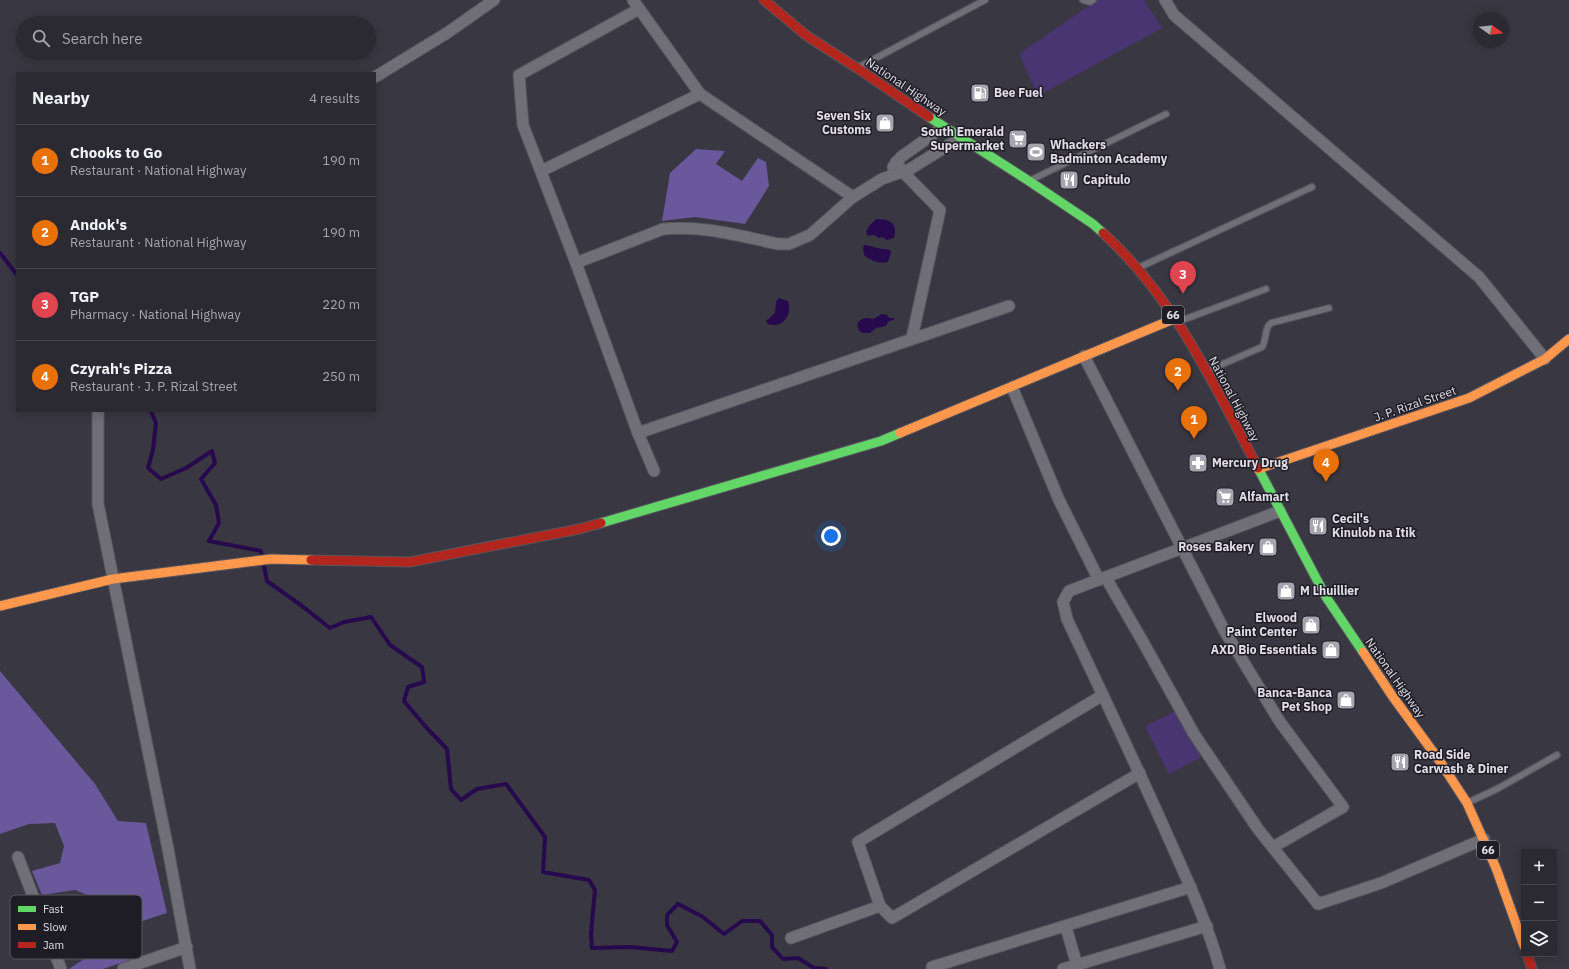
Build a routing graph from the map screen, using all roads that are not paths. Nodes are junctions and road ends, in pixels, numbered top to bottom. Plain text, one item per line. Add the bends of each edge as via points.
1 (494, 0) edge
2 (764, 0) edge
3 (984, 0) edge
4 (1083, 0) edge
5 (1093, 0) edge
6 (1165, 0) edge
7 (636, 4) edge
8 (857, 68) junction
9 (376, 76) edge
10 (700, 94) junction
11 (1166, 114) dead end
12 (943, 127) junction
13 (960, 138) junction
14 (896, 162) junction
15 (540, 171) junction
16 (903, 172) junction
17 (882, 179) junction
18 (1029, 181) junction
19 (1312, 187) dead end
20 (853, 197) junction
21 (576, 264) junction
22 (1138, 268) junction
23 (1266, 289) dead end
24 (1009, 306) dead end
25 (1329, 308) dead end
26 (1177, 320) junction
27 (912, 338) junction
28 (1569, 339) edge
29 (1084, 356) junction
30 (1545, 359) junction
31 (1207, 371) junction
32 (1012, 387) junction
33 (98, 412) edge
34 (638, 433) junction
35 (1258, 469) junction
36 (654, 471) dead end
37 (1280, 511) junction
38 (1182, 549) junction
39 (113, 579) junction
40 (1103, 579) junction
41 (0, 606) edge
42 (1104, 695) junction
43 (1557, 755) dead end
44 (1140, 773) junction
45 (1467, 803) junction
46 (1484, 839) junction
47 (1273, 847) junction
48 (18, 857) dead end
49 (1191, 887) junction
50 (33, 895) edge
51 (880, 906) junction
52 (1207, 926) junction
53 (1066, 927) junction
54 (791, 938) dead end
55 (1521, 938) edge
56 (187, 947) junction
57 (1528, 957) edge
58 (57, 959) edge
59 (1077, 967) edge
60 (1216, 968) edge
61 (61, 969) edge
62 (123, 969) edge
63 (190, 969) edge
64 (932, 969) edge
65 (1062, 969) edge
66 (1532, 969) edge

1 - 9 street via 447,33
2 - 8 main road, National Highway / 66 via 807,36
3 - 8 lane
4 - 5 lane
6 - 30 street via 1174,15 1479,277
7 - 10 street
7 - 15 street via 519,75 523,125
8 - 12 main road, National Highway / 66
10 - 15 street
10 - 20 street
11 - 18 lane
12 - 13 main road, National Highway / 66
12 - 14 street
13 - 16 street
13 - 18 main road, National Highway / 66
14 - 16 street
14 - 17 street
15 - 21 street
16 - 17 street
16 - 27 street via 940,210
17 - 20 street
18 - 22 main road, National Highway / 66 via 1093,224
19 - 22 lane
20 - 21 street via 810,235 790,244 778,244 706,229 678,227 663,229
21 - 34 street
22 - 26 main road, National Highway / 66
23 - 26 lane
24 - 27 street
25 - 31 lane via 1271,323 1267,326 1262,347
26 - 29 main road
26 - 31 main road, National Highway / 66
27 - 34 street
28 - 30 main road, J. P. Rizal Street
29 - 32 main road
29 - 38 street
30 - 35 main road, J. P. Rizal Street via 1469,398
31 - 35 main road, National Highway / 66
32 - 39 main road via 881,441 579,529 410,562 271,558
32 - 40 street via 1059,500
33 - 39 street via 98,504
34 - 36 street
35 - 37 main road, National Highway / 66
37 - 38 street
37 - 45 main road, National Highway / 66 via 1326,597
38 - 40 street
38 - 47 street via 1224,630 1280,722 1343,807
39 - 41 main road
39 - 56 street
40 - 42 street via 1069,591 1063,602 1067,619
40 - 47 street via 1143,642 1194,734
42 - 44 street
42 - 51 street via 858,842
43 - 45 lane
44 - 49 street
44 - 51 street via 892,918
45 - 46 main road, National Highway / 66
46 - 47 street via 1381,883 1318,904
46 - 55 main road, National Highway / 66
48 - 50 street
49 - 52 street
49 - 53 street
51 - 54 street
52 - 59 street
52 - 60 street
53 - 59 street
53 - 64 street
56 - 62 street
56 - 63 street
57 - 66 main road
58 - 61 street
59 - 65 street

